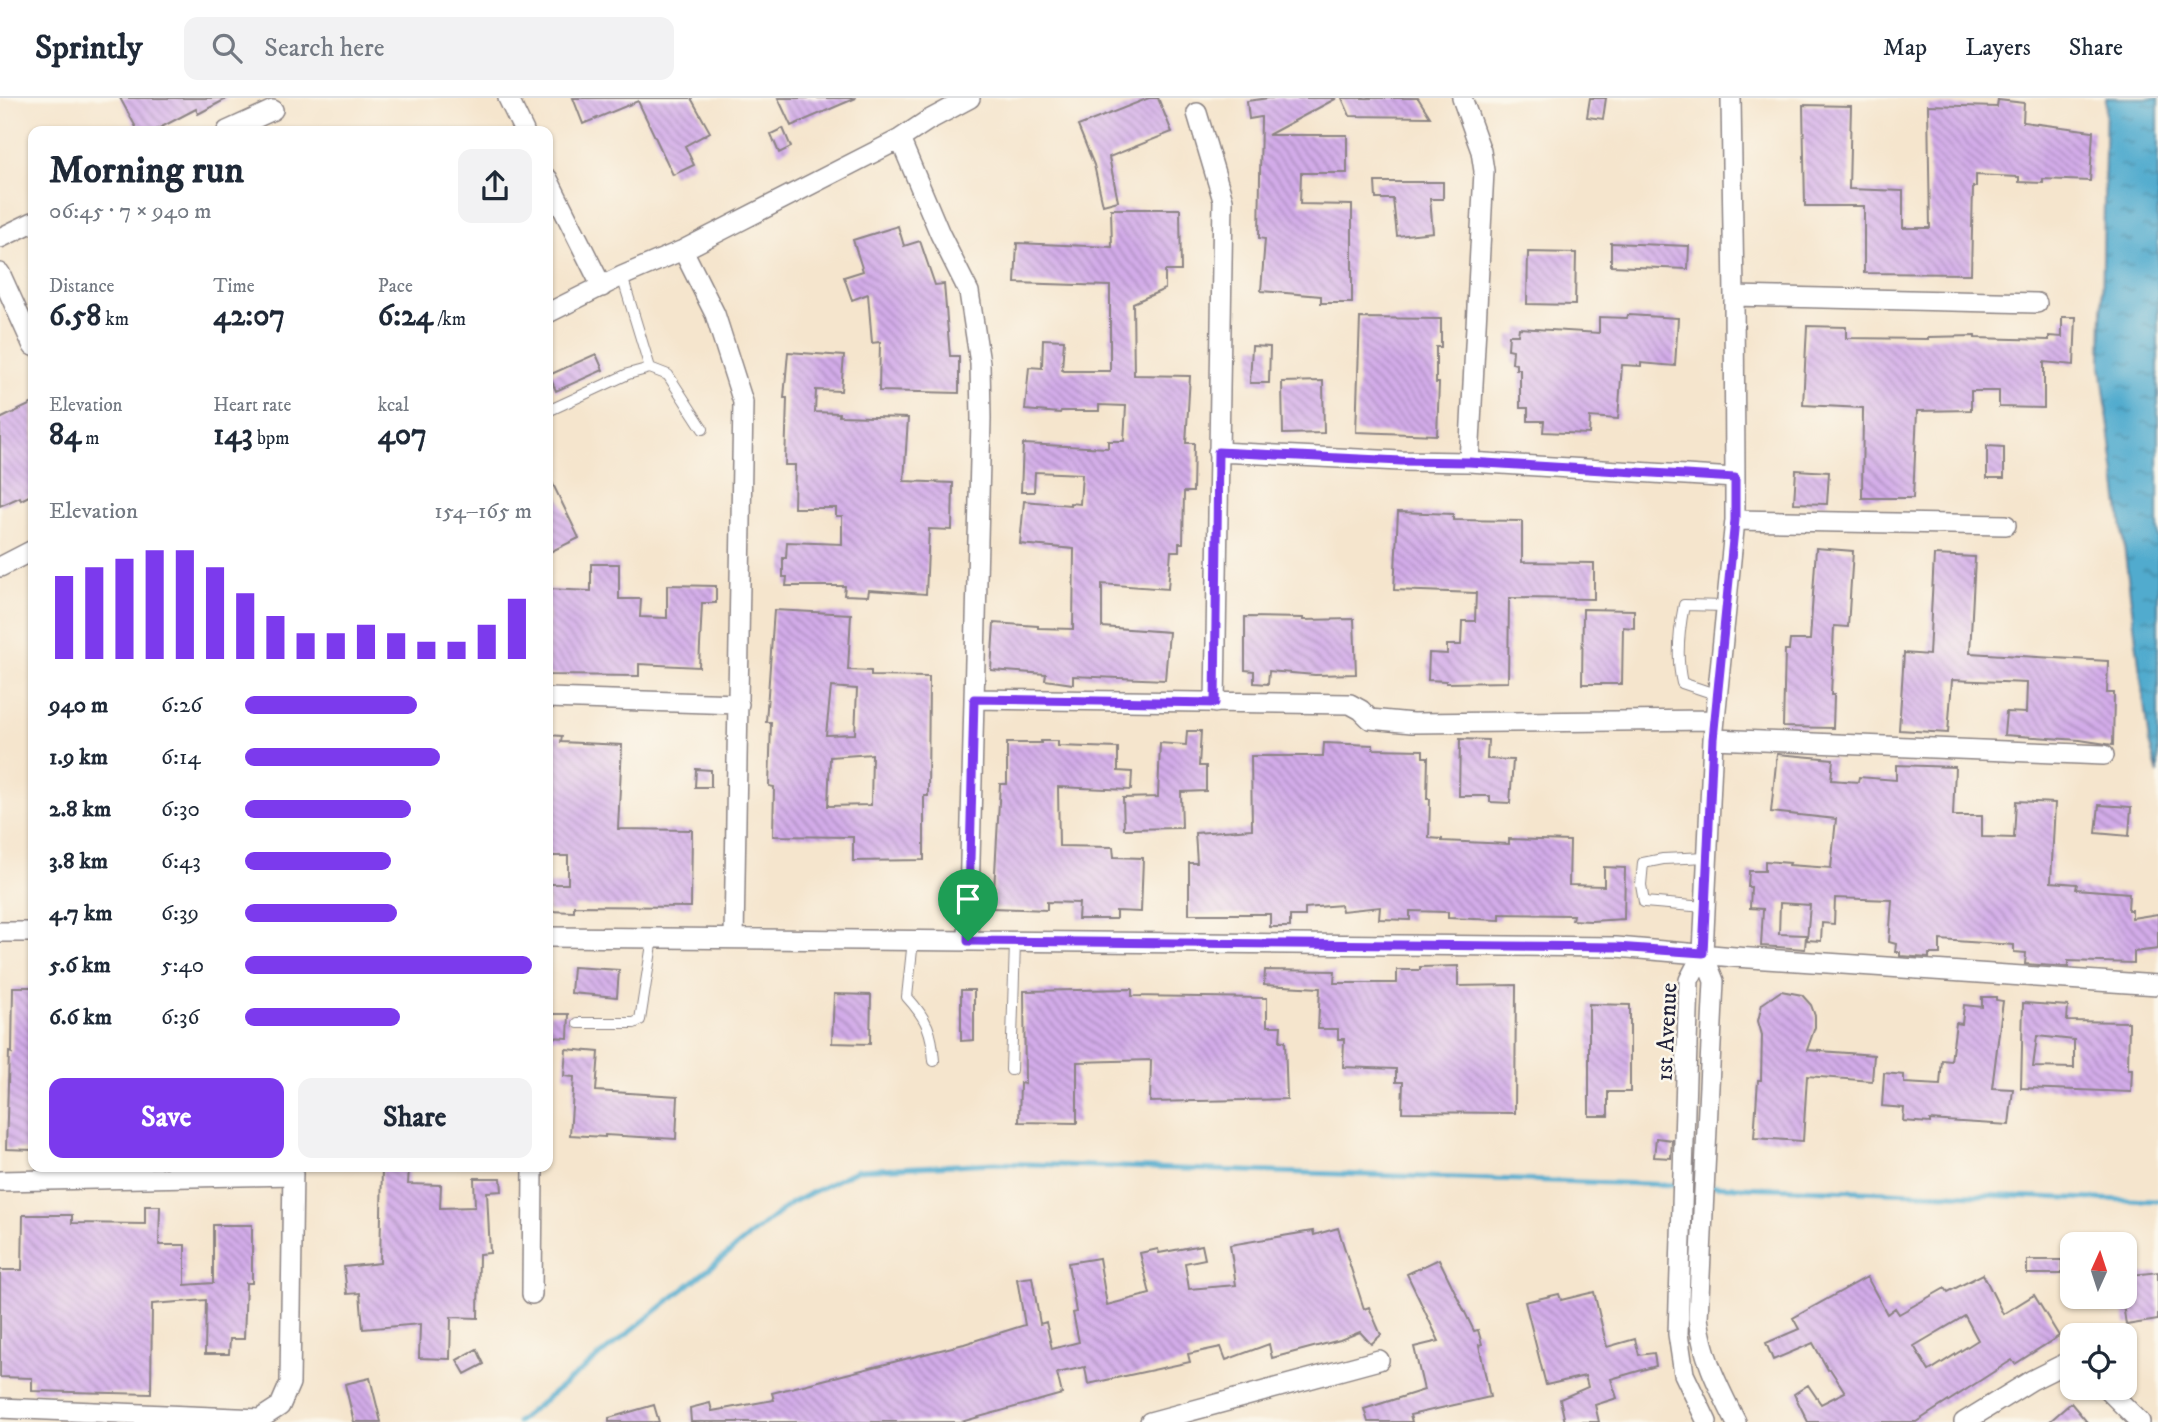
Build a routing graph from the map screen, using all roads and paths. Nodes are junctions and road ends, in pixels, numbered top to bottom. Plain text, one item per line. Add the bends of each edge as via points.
1 (508, 98) edge
2 (970, 98) edge
3 (1462, 98) edge
4 (1731, 98) edge
5 (273, 110) dead end
6 (1197, 113) dead end
7 (238, 126) edge
8 (522, 126) edge
9 (900, 139) junction
10 (553, 189) edge
11 (28, 224) edge
12 (0, 238) edge
13 (683, 250) junction
14 (0, 273) edge
15 (622, 276) junction
16 (601, 287) junction
17 (1734, 296) junction
18 (2037, 303) dead end
19 (553, 311) edge
20 (28, 335) edge
21 (650, 368) junction
22 (553, 409) edge
23 (703, 429) dead end
24 (1218, 452) junction
25 (1469, 462) junction
26 (1735, 478) junction
27 (1735, 520) junction
28 (2006, 525) dead end
29 (28, 552) edge
30 (0, 566) edge
31 (1726, 606) junction
32 (1718, 695) junction
33 (553, 698) edge
34 (974, 699) junction
35 (1215, 703) junction
36 (739, 704) junction
37 (1714, 729) junction
38 (2104, 755) dead end
39 (1707, 857) junction
40 (1705, 907) junction
41 (0, 932) edge
42 (28, 932) edge
43 (553, 937) edge
44 (653, 937) junction
45 (734, 938) junction
46 (913, 940) junction
47 (968, 941) junction
48 (1015, 943) junction
49 (1703, 953) junction
50 (2158, 985) edge
51 (578, 1023) dead end
52 (934, 1061) dead end
53 (1011, 1070) dead end
54 (264, 1172) edge
55 (293, 1172) edge
56 (533, 1172) edge
57 (0, 1181) edge
58 (1690, 1283) junction
59 (532, 1294) dead end
60 (1379, 1360) dead end
61 (2060, 1366) edge
62 (2117, 1400) edge
63 (4, 1413) edge
64 (1150, 1422) edge
65 (1707, 1422) edge
66 (1736, 1422) edge
67 (1964, 1422) edge
68 (2140, 1422) edge

1 - 8 street
2 - 9 street
3 - 25 street via 1484,171
4 - 17 street
5 - 7 street
6 - 24 street via 1223,200
9 - 13 street
9 - 34 street via 969,292 980,363
10 - 16 street
11 - 12 street
13 - 15 street
13 - 36 street via 715,314 743,402
14 - 20 street
15 - 16 street
15 - 21 lane
16 - 19 street
17 - 18 street
17 - 26 street
21 - 22 lane
21 - 23 lane via 668,375
24 - 25 street
24 - 35 street
25 - 26 street
26 - 27 street
27 - 28 street
27 - 31 street
29 - 30 street
31 - 32 street
31 - 32 lane via 1684,605 1681,624 1678,668 1682,682
32 - 37 street
33 - 36 street
34 - 35 street
34 - 47 street
35 - 37 street via 1350,704 1370,719 1412,723
36 - 45 street
37 - 38 street
37 - 39 street
39 - 40 street
39 - 40 lane via 1643,863 1641,885 1644,902
40 - 49 street
41 - 42 street
43 - 44 street
44 - 45 street
44 - 51 lane via 640,1020
45 - 46 street
46 - 47 street
46 - 52 lane via 907,998 932,1035
47 - 48 street
48 - 49 street via 1616,947
48 - 53 lane
49 - 50 street
49 - 58 street, 1st Avenue via 1714,981
49 - 58 street, 1st Avenue via 1689,980
54 - 57 street
55 - 63 street via 289,1383 280,1406 260,1419
56 - 59 street
58 - 65 street, 1st Avenue via 1678,1334 1684,1374
58 - 66 street, 1st Avenue via 1708,1366
60 - 64 street
61 - 67 street
62 - 68 street

